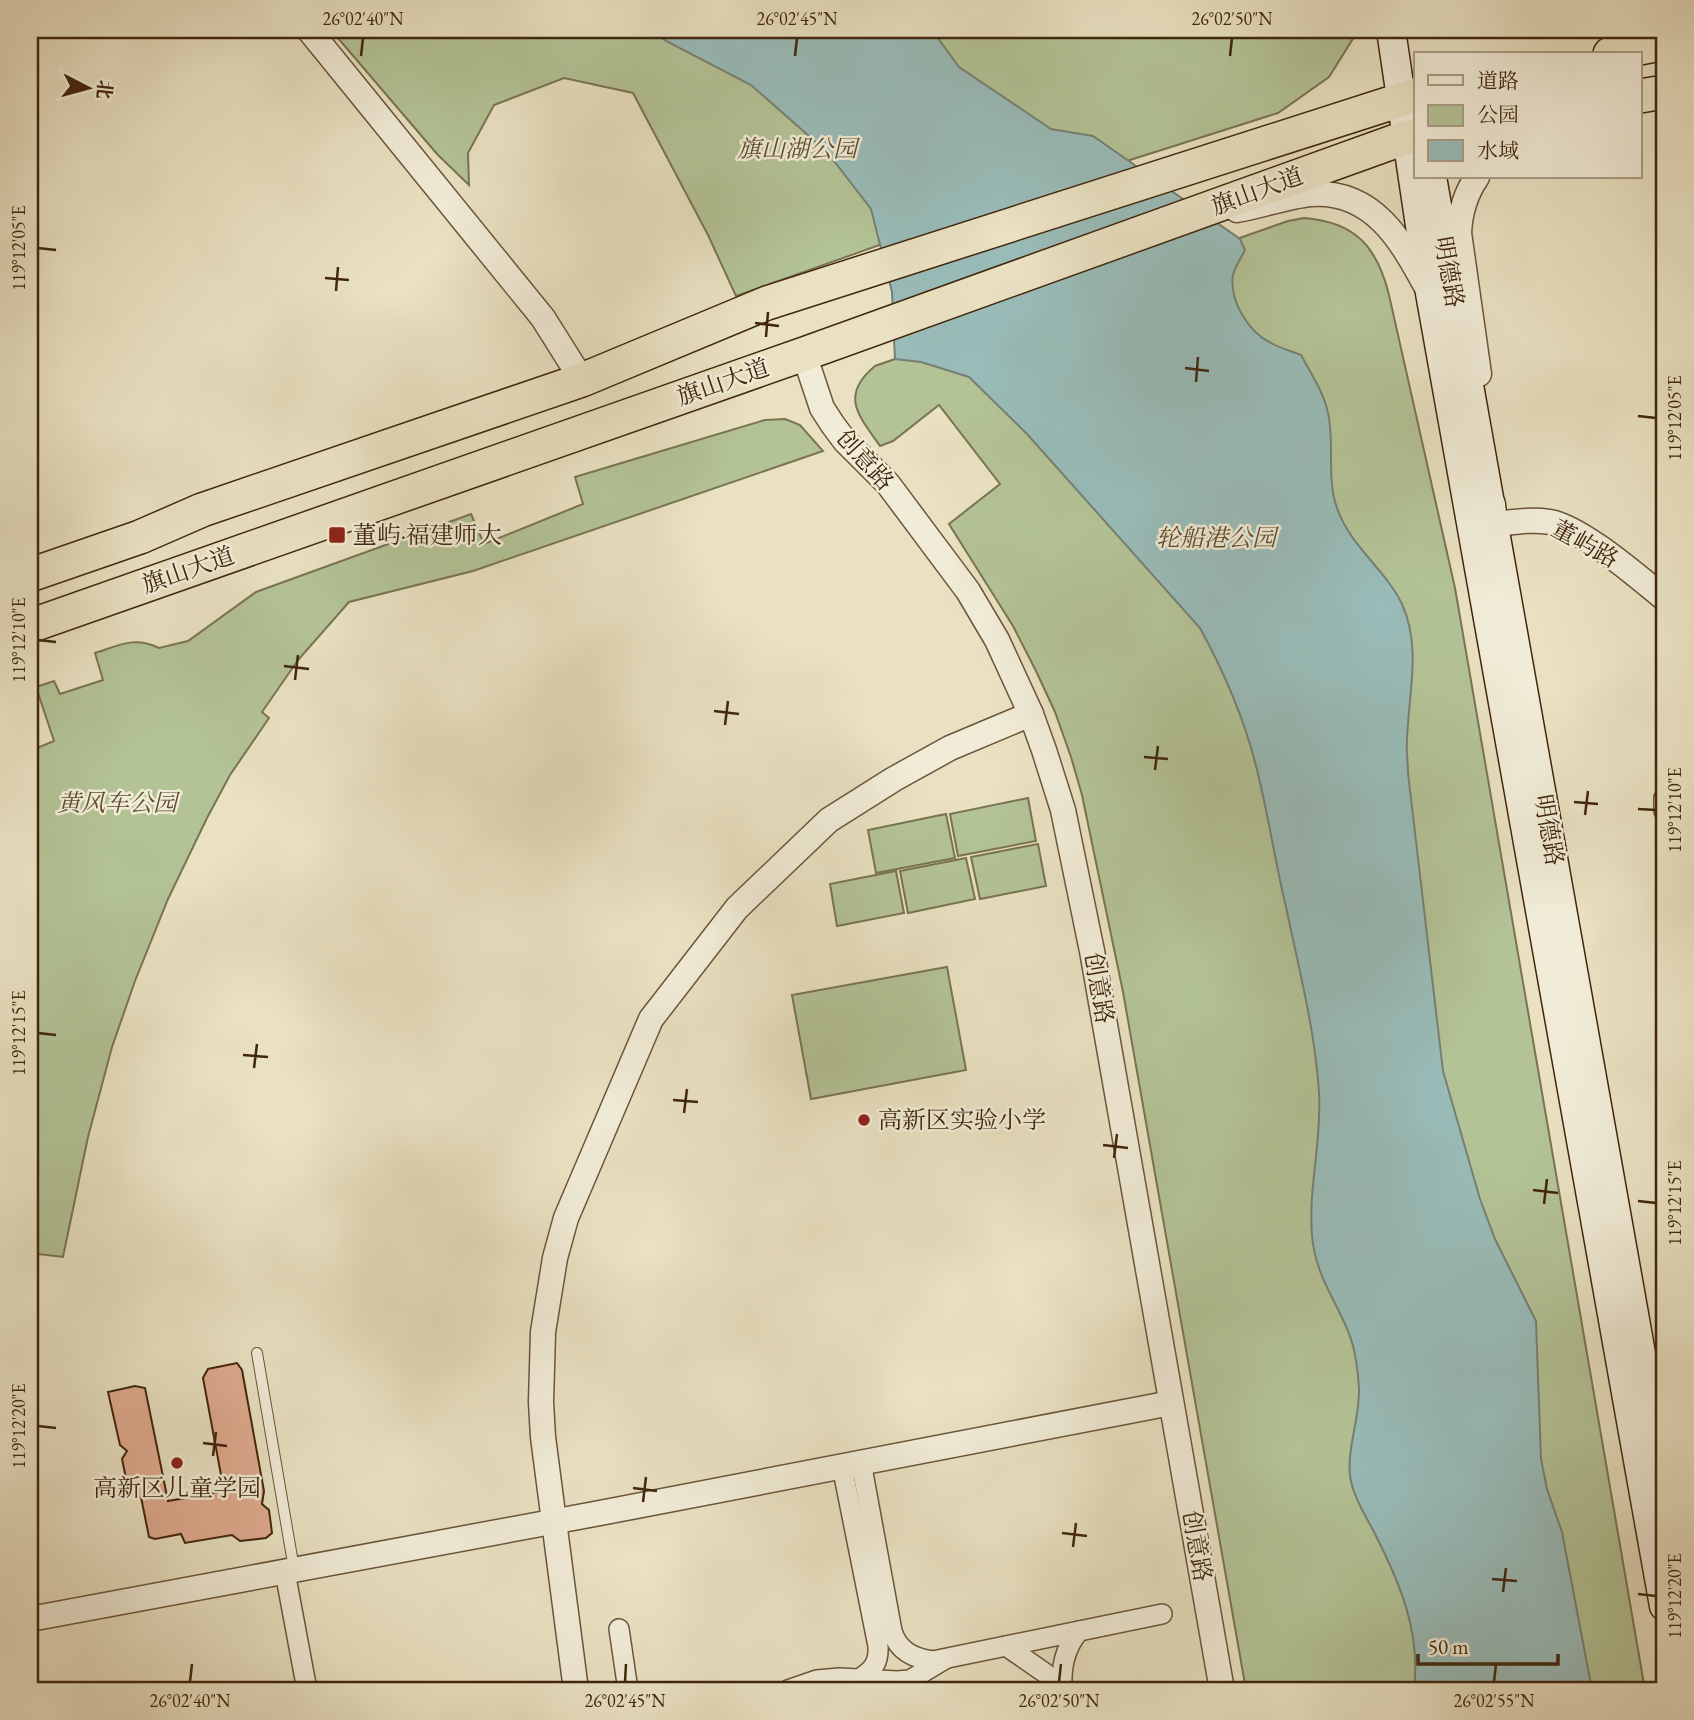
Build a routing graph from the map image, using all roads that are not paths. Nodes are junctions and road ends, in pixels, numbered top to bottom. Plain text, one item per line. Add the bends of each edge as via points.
1 (309, 30) edge
2 (1391, 30) edge
3 (1411, 30) edge
4 (1664, 43) edge
5 (1620, 52) edge
6 (1414, 53) edge
7 (1664, 92) edge
8 (1642, 96) edge
9 (1408, 97) edge
10 (1411, 137) edge
11 (1414, 162) edge
12 (1416, 178) edge
13 (1432, 178) edge
14 (1476, 178) edge
15 (1164, 224) junction
16 (1430, 293) junction
17 (804, 354) junction
18 (582, 380) junction
19 (1495, 524) junction
20 (140, 537) junction
21 (30, 560) edge
22 (30, 575) edge
23 (1664, 598) edge
24 (30, 626) edge
25 (1031, 714) junction
26 (257, 1353) dead end
27 (1171, 1403) junction
28 (851, 1464) junction
29 (1663, 1465) edge
30 (553, 1522) junction
31 (289, 1571) junction
32 (1664, 1606) edge
33 (1162, 1614) dead end
34 (30, 1619) edge
35 (619, 1629) dead end
36 (1079, 1631) junction
37 (1006, 1646) junction
38 (945, 1659) junction
39 (859, 1679) junction
40 (1062, 1689) edge
41 (307, 1690) edge
42 (576, 1690) edge
43 (628, 1690) edge
44 (788, 1690) edge
45 (1222, 1690) edge

1 - 18 street via 543,317
2 - 9 main road
3 - 6 main road
4 - 5 highway
7 - 8 highway
9 - 10 main road
9 - 18 highway, 旗山大道 via 767,303
10 - 11 main road
10 - 15 highway, 旗山大道
12 - 16 main road
13 - 19 main road, 明德路
14 - 19 street via 1465,200 1459,233
15 - 16 street via 1312,194 1342,197 1375,213 1391,230
15 - 17 highway, 旗山大道
16 - 32 main road
17 - 24 highway, 旗山大道
17 - 25 street, 创意路 via 822,408 953,568 997,640
18 - 20 highway, 旗山大道 via 202,510
19 - 23 street, 董屿路 via 1554,523 1619,561
19 - 29 main road, 明德路
20 - 21 highway
20 - 22 highway, 旗山大道
25 - 27 street, 创意路 via 1063,810 1077,871
25 - 30 street via 950,748 829,820 737,908 651,1019 566,1218 555,1258 543,1332 541,1402
26 - 31 lane
27 - 28 street
27 - 45 street, 创意路
28 - 30 street
28 - 38 street via 895,1641 917,1658
28 - 39 street via 878,1646 874,1668
30 - 31 street
30 - 42 street
31 - 34 street
31 - 41 street
33 - 36 street
35 - 43 street
36 - 37 street
36 - 40 street via 1062,1663
37 - 38 street
37 - 40 street
38 - 39 street via 910,1680
39 - 44 street via 817,1680

